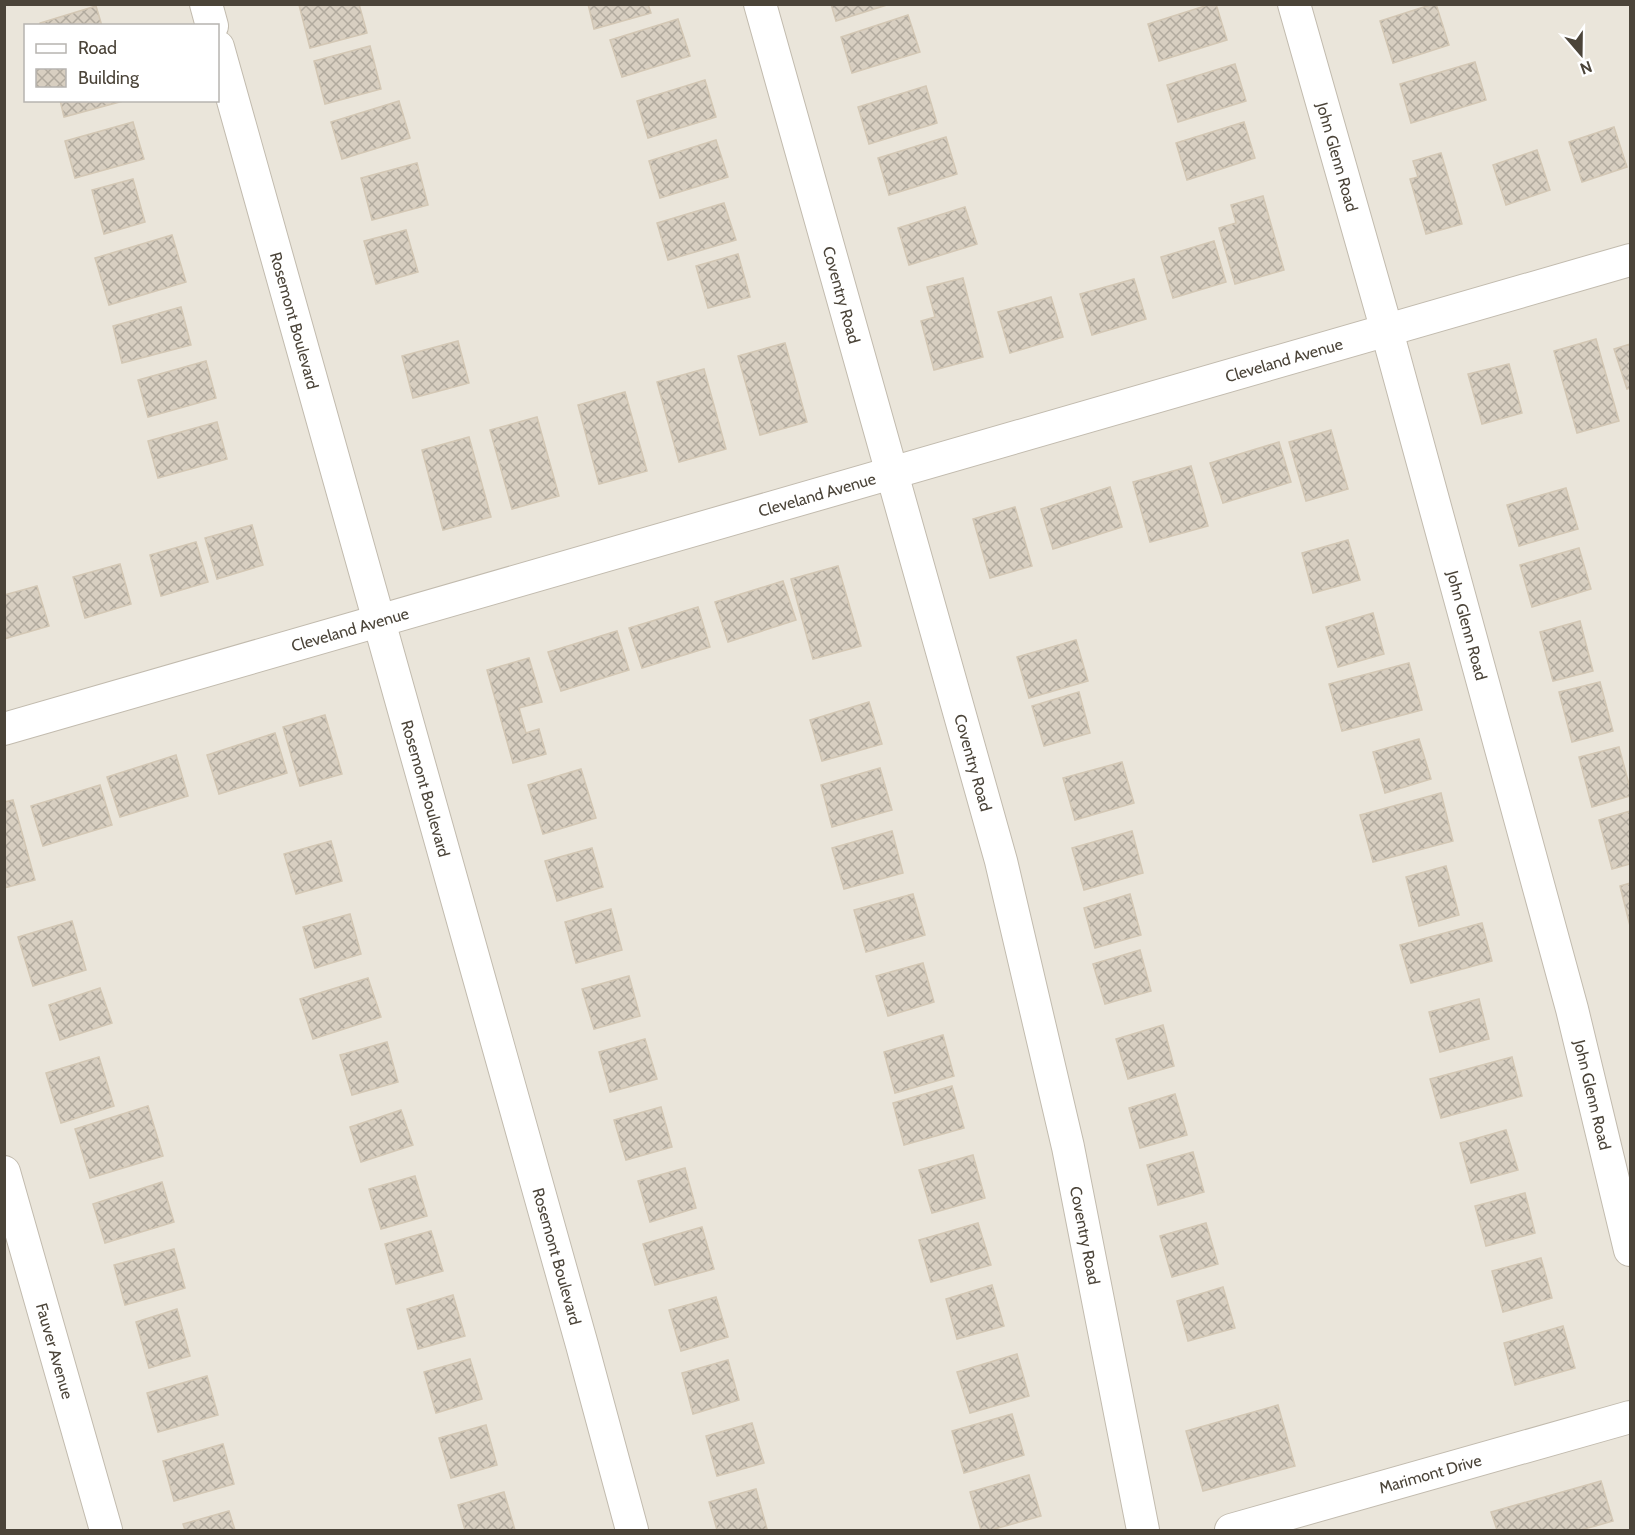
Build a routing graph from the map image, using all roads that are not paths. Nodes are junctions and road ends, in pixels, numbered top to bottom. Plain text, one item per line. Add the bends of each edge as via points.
1 (206, 4) edge
2 (760, 4) edge
3 (1294, 4) edge
4 (211, 24) edge
5 (219, 51) edge
6 (1630, 260) edge
7 (1386, 330) junction
8 (893, 474) junction
9 (377, 620) junction
10 (4, 729) edge
11 (4, 1172) edge
12 (1630, 1250) edge
13 (1630, 1417) edge
14 (106, 1530) edge
15 (632, 1530) edge
16 (1143, 1530) edge
17 (1231, 1530) edge

1 - 4 street
2 - 8 street, Coventry Road
3 - 7 street, John Glenn Road
5 - 9 street, Rosemont Boulevard
6 - 7 street, Cleveland Avenue
7 - 8 street, Cleveland Avenue
7 - 12 street, John Glenn Road via 1572,1009
8 - 9 street, Cleveland Avenue
8 - 16 street, Coventry Road via 1001,861 1068,1147
9 - 10 street, Cleveland Avenue
9 - 15 street, Rosemont Boulevard
11 - 14 street, Fauver Avenue
13 - 17 street, Marimont Drive

